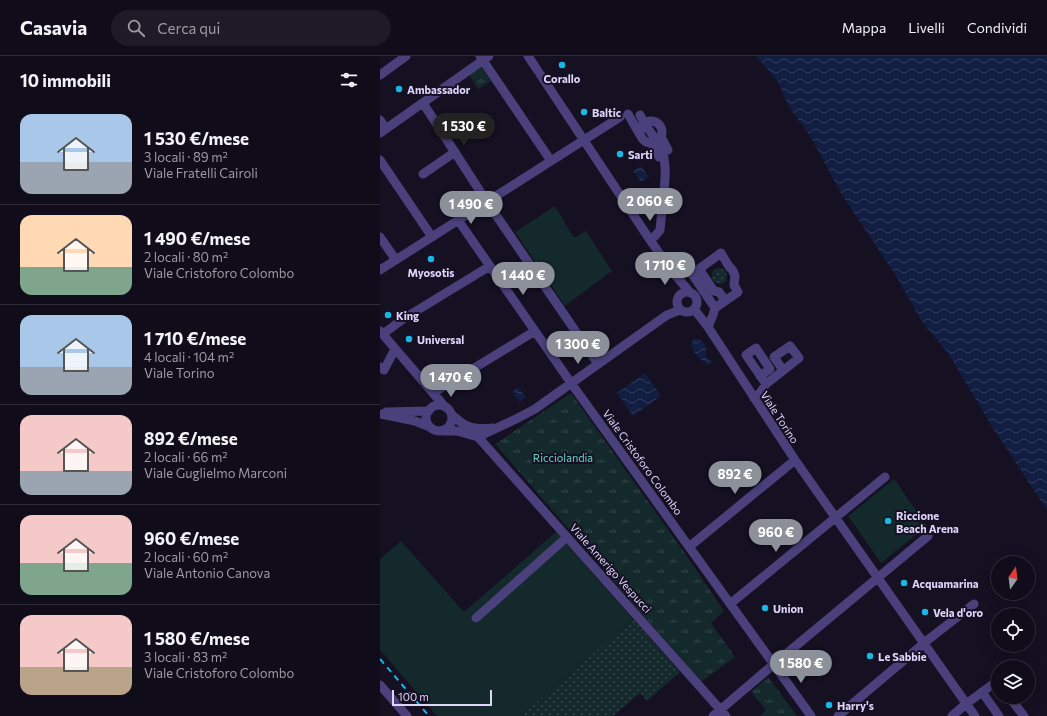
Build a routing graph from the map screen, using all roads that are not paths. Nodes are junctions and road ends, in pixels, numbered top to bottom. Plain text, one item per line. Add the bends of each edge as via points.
1 (406, 56) edge
2 (528, 56) edge
3 (484, 57) edge
4 (380, 75) edge
5 (422, 103) junction
6 (380, 120) edge
7 (643, 121) dead end
8 (383, 131) edge
9 (640, 135) junction
10 (584, 140) junction
11 (656, 141) junction
12 (455, 152) junction
13 (380, 160) edge
14 (551, 161) junction
15 (423, 174) dead end
16 (488, 202) junction
17 (458, 220) junction
18 (380, 237) edge
19 (432, 237) junction
20 (650, 240) junction
21 (396, 260) junction
22 (490, 266) junction
23 (380, 270) edge
24 (671, 270) junction
25 (696, 271) junction
26 (689, 292) junction
27 (678, 298) junction
28 (725, 300) junction
29 (715, 308) junction
30 (694, 309) junction
31 (682, 311) junction
32 (666, 315) junction
33 (708, 328) junction
34 (535, 331) junction
35 (381, 333) edge
36 (395, 349) junction
37 (598, 364) junction
38 (783, 370) dead end
39 (385, 371) edge
40 (760, 376) dead end
41 (571, 383) junction
42 (766, 384) junction
43 (433, 393) junction
44 (754, 398) junction
45 (445, 407) junction
46 (430, 410) junction
47 (380, 413) edge
48 (452, 415) junction
49 (430, 428) junction
50 (497, 428) junction
51 (443, 431) junction
52 (478, 437) junction
53 (795, 460) junction
54 (885, 477) dead end
55 (835, 518) junction
56 (567, 537) junction
57 (926, 540) dead end
58 (689, 547) junction
59 (878, 578) junction
60 (730, 604) junction
61 (974, 604) dead end
62 (476, 618) dead end
63 (924, 644) junction
64 (774, 664) junction
65 (380, 685) edge
66 (991, 685) edge
67 (982, 692) junction
68 (966, 704) junction
69 (1015, 704) edge
70 (720, 714) edge
71 (407, 716) edge
72 (811, 716) edge
73 (838, 716) edge
74 (952, 716) edge
75 (975, 716) edge
76 (999, 716) edge
77 (1024, 716) edge

1 - 4 street
2 - 10 street
3 - 5 street
3 - 14 street
5 - 8 street
5 - 12 street
6 - 8 street
7 - 11 street
9 - 10 street via 624,115
9 - 11 street via 644,141
9 - 11 street via 642,125 651,121 658,124 661,130
10 - 14 street
10 - 20 street
11 - 20 street via 660,158 659,198 662,210 660,230
12 - 15 street
12 - 16 street
13 - 19 street
14 - 16 street
16 - 17 street
16 - 37 street
17 - 19 street
17 - 22 street, Viale Cristoforo Colombo
18 - 21 street
19 - 21 street
20 - 24 street
21 - 23 street
22 - 34 street, Viale Cristoforo Colombo
22 - 35 street
24 - 25 street
24 - 26 street
24 - 27 street
25 - 28 street via 714,292 719,292
25 - 28 street via 721,254 734,271 734,285 738,292
25 - 29 street
26 - 27 street via 684,292
26 - 30 street via 697,300
27 - 31 street via 677,305
27 - 32 street
28 - 29 street
29 - 33 street
30 - 31 street via 690,312
30 - 33 street, Viale Torino
31 - 32 street
31 - 33 street, Viale Torino
32 - 37 street
33 - 44 street, Viale Torino
34 - 41 street, Viale Cristoforo Colombo
34 - 43 street
35 - 36 street
36 - 39 street
36 - 43 street
37 - 41 street
38 - 42 street
40 - 42 street
41 - 50 street via 535,409
41 - 58 street, Viale Cristoforo Colombo
42 - 44 street
43 - 45 street
43 - 46 street
44 - 53 street, Viale Torino
45 - 46 street via 438,406
45 - 48 street
46 - 47 street
46 - 49 street via 426,420
47 - 49 street via 415,421
48 - 50 street via 464,425 473,428
48 - 51 street via 449,426
49 - 51 street
50 - 52 street
51 - 52 street via 457,431
52 - 56 street, Viale Amerigo Vespucci
53 - 55 street, Viale Torino
53 - 58 street
54 - 55 street
55 - 59 street, Viale Torino
55 - 60 street
56 - 62 street
56 - 70 street, Viale Amerigo Vespucci
57 - 59 street
58 - 60 street, Viale Cristoforo Colombo
59 - 63 street, Viale Torino
59 - 64 street
60 - 64 street, Viale Cristoforo Colombo
61 - 63 street
63 - 68 street, Viale Torino
63 - 73 street
64 - 70 street
64 - 72 street, Viale Cristoforo Colombo
65 - 71 street
66 - 67 street
67 - 68 street
67 - 76 street
68 - 74 street
68 - 75 street, Viale Torino
69 - 77 street

